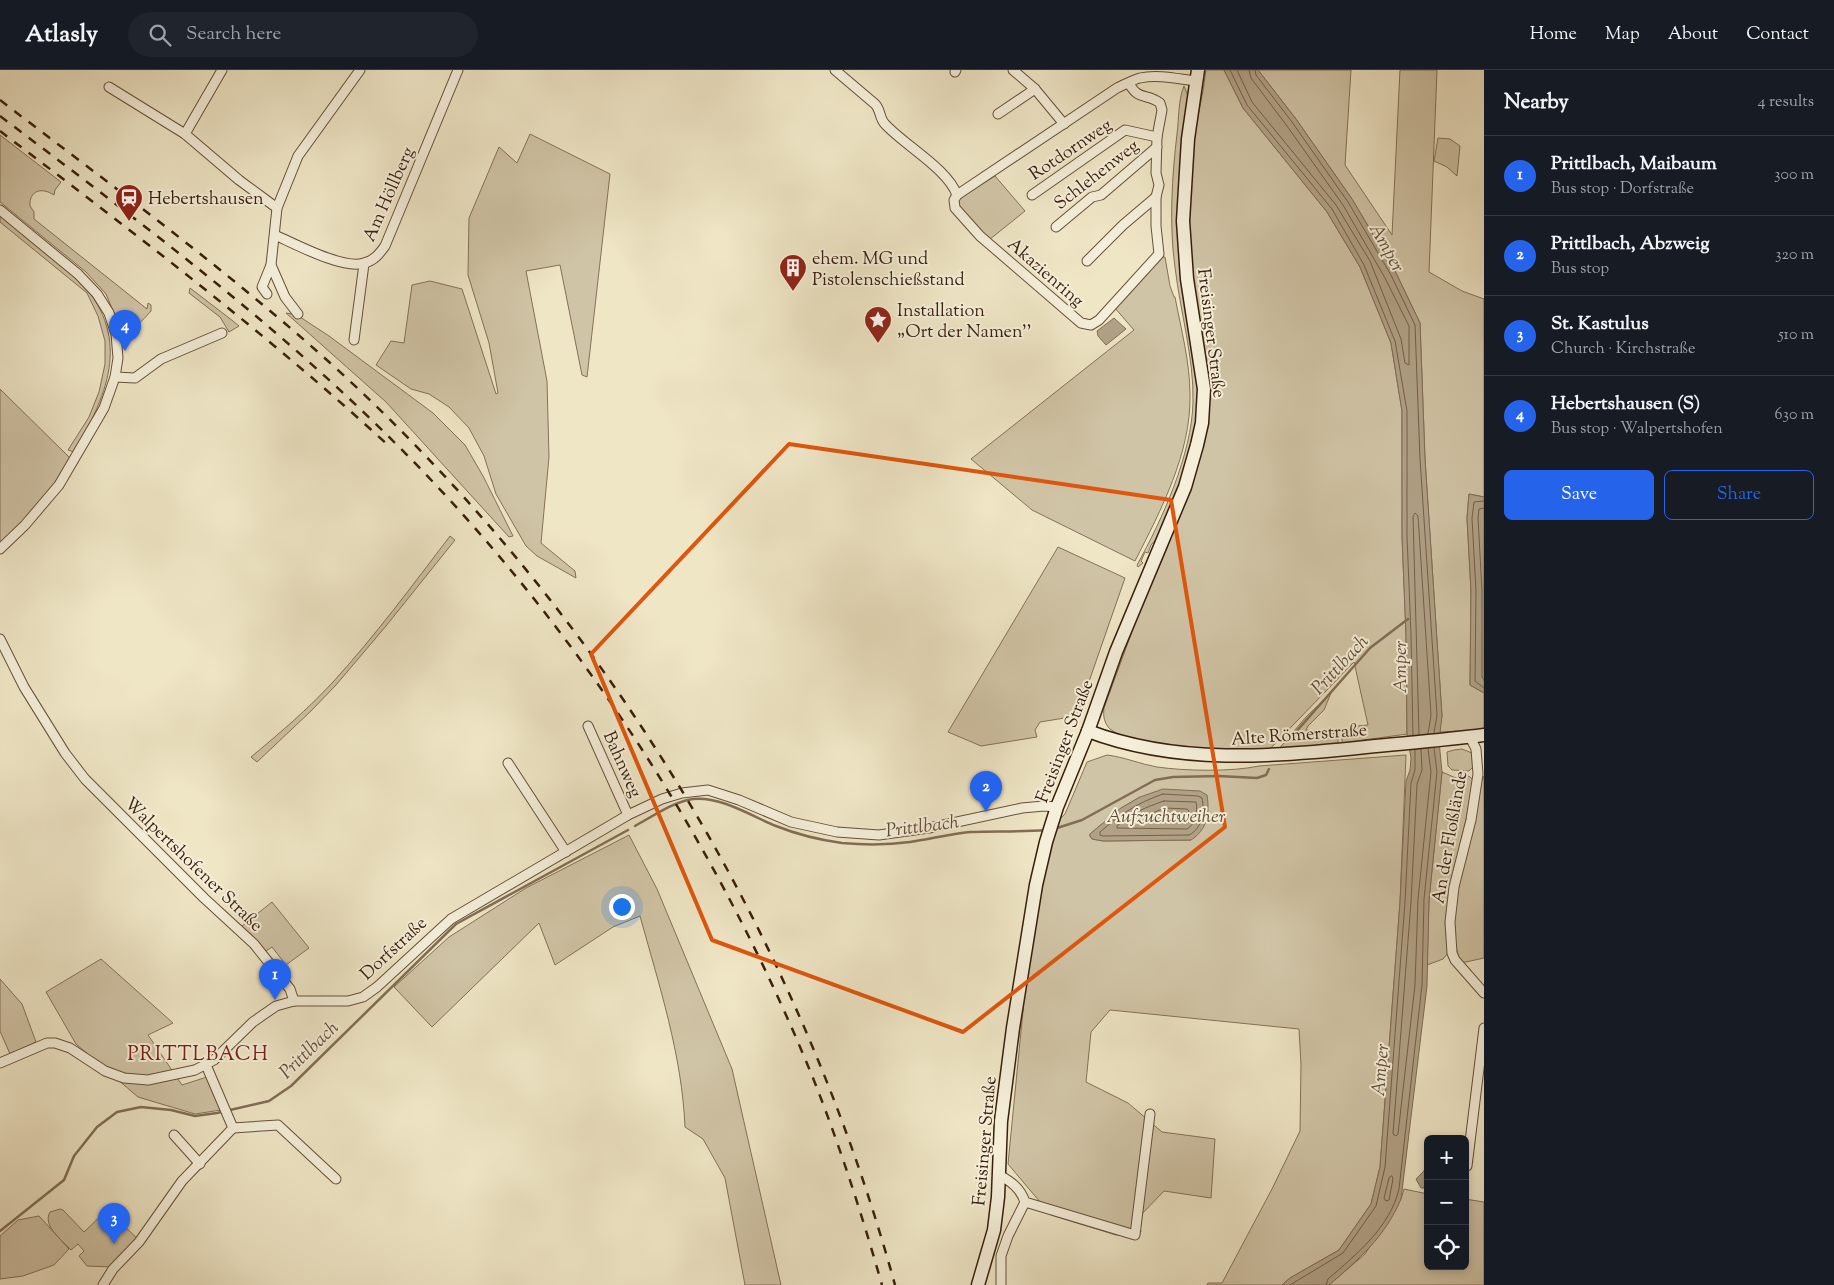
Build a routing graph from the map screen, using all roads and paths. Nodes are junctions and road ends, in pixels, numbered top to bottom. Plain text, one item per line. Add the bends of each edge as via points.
1 (222, 70) edge
2 (360, 70) edge
3 (458, 70) edge
4 (835, 70) edge
5 (1013, 70) edge
6 (1197, 75) edge
7 (1129, 83) junction
8 (109, 87) dead end
9 (1035, 89) junction
10 (998, 114) dead end
11 (1064, 124) junction
12 (185, 134) junction
13 (1157, 137) junction
14 (1157, 148) junction
15 (957, 195) junction
16 (1032, 195) dead end
17 (1156, 197) junction
18 (277, 208) junction
19 (0, 210) edge
20 (1056, 227) dead end
21 (275, 235) junction
22 (1087, 262) dead end
23 (364, 264) junction
24 (271, 265) junction
25 (267, 294) dead end
26 (298, 314) dead end
27 (222, 333) dead end
28 (354, 340) dead end
29 (115, 377) junction
30 (0, 549) edge
31 (0, 639) edge
32 (588, 726) dead end
33 (1088, 731) junction
34 (1484, 735) edge
35 (1470, 737) junction
36 (508, 763) dead end
37 (1481, 763) edge
38 (1056, 807) junction
39 (633, 813) junction
40 (566, 852) junction
41 (1484, 993) edge
42 (294, 1001) junction
43 (1484, 1028) edge
44 (0, 1063) edge
45 (206, 1065) junction
46 (1150, 1114) dead end
47 (233, 1128) junction
48 (174, 1135) dead end
49 (1469, 1150) edge
50 (200, 1164) junction
51 (998, 1174) junction
52 (336, 1179) dead end
53 (1025, 1202) junction
54 (103, 1285) edge
55 (978, 1285) edge
56 (1001, 1285) edge

1 - 12 street
2 - 18 street via 298,156
3 - 23 street, Am Höllberg via 386,246
4 - 15 street via 879,108 883,123 939,170
5 - 9 street
6 - 7 street via 1147,77
6 - 33 main road, Freisinger Straße via 1188,139 1184,221 1186,279 1204,389 1202,423 1185,487 1130,616
7 - 11 street
7 - 13 street, Akazienring via 1134,92 1160,103 1162,110
8 - 12 street
9 - 10 street
9 - 11 street
11 - 15 street
12 - 18 street
13 - 14 street, Akazienring
13 - 16 street, Rotdornweg via 1125,130
14 - 17 street, Akazienring via 1159,185
14 - 20 street, Schlehenweg
15 - 17 street, Akazienring via 955,208 980,236 1081,323 1091,326 1159,254
17 - 22 street
18 - 21 street
19 - 29 street via 78,274 97,294 109,313 116,334 118,358
21 - 23 street, Am Höllberg via 332,260
21 - 24 street
23 - 28 street
24 - 25 street via 262,287
24 - 26 street via 285,297
27 - 29 street via 161,359 135,378
29 - 30 street via 104,408 59,485
31 - 42 street, Walpertshofener Straße via 24,688 65,754 85,779 254,944 290,989
32 - 39 street, Bahnweg
33 - 35 main road, Alte Römerstraße via 1138,746 1220,756 1273,756
33 - 38 main road, Freisinger Straße
34 - 35 main road, Alte Römerstraße
35 - 37 street, An der Floßlände
36 - 40 street
37 - 41 street, An der Floßlände via 1454,887 1450,922 1452,954
38 - 39 street, Dorfstraße via 1022,808 879,836 837,832 790,822 708,790 694,790 662,799
38 - 51 main road, Freisinger Straße via 1036,885 1013,1028
39 - 40 street, Dorfstraße
40 - 42 street, Dorfstraße via 451,919 363,997 348,1001
42 - 45 street, Dorfstraße via 262,1015
43 - 49 street
44 - 45 street, Dorfstraße via 47,1043 55,1043 79,1052 106,1071 124,1078 138,1080 184,1073
45 - 47 street
46 - 53 street via 1135,1235
47 - 50 street
47 - 52 street via 278,1125
48 - 50 street
50 - 54 street via 182,1181 139,1242 112,1269
51 - 53 street via 1016,1185
51 - 55 main road, Freisinger Straße via 994,1230
53 - 56 street via 1001,1256

